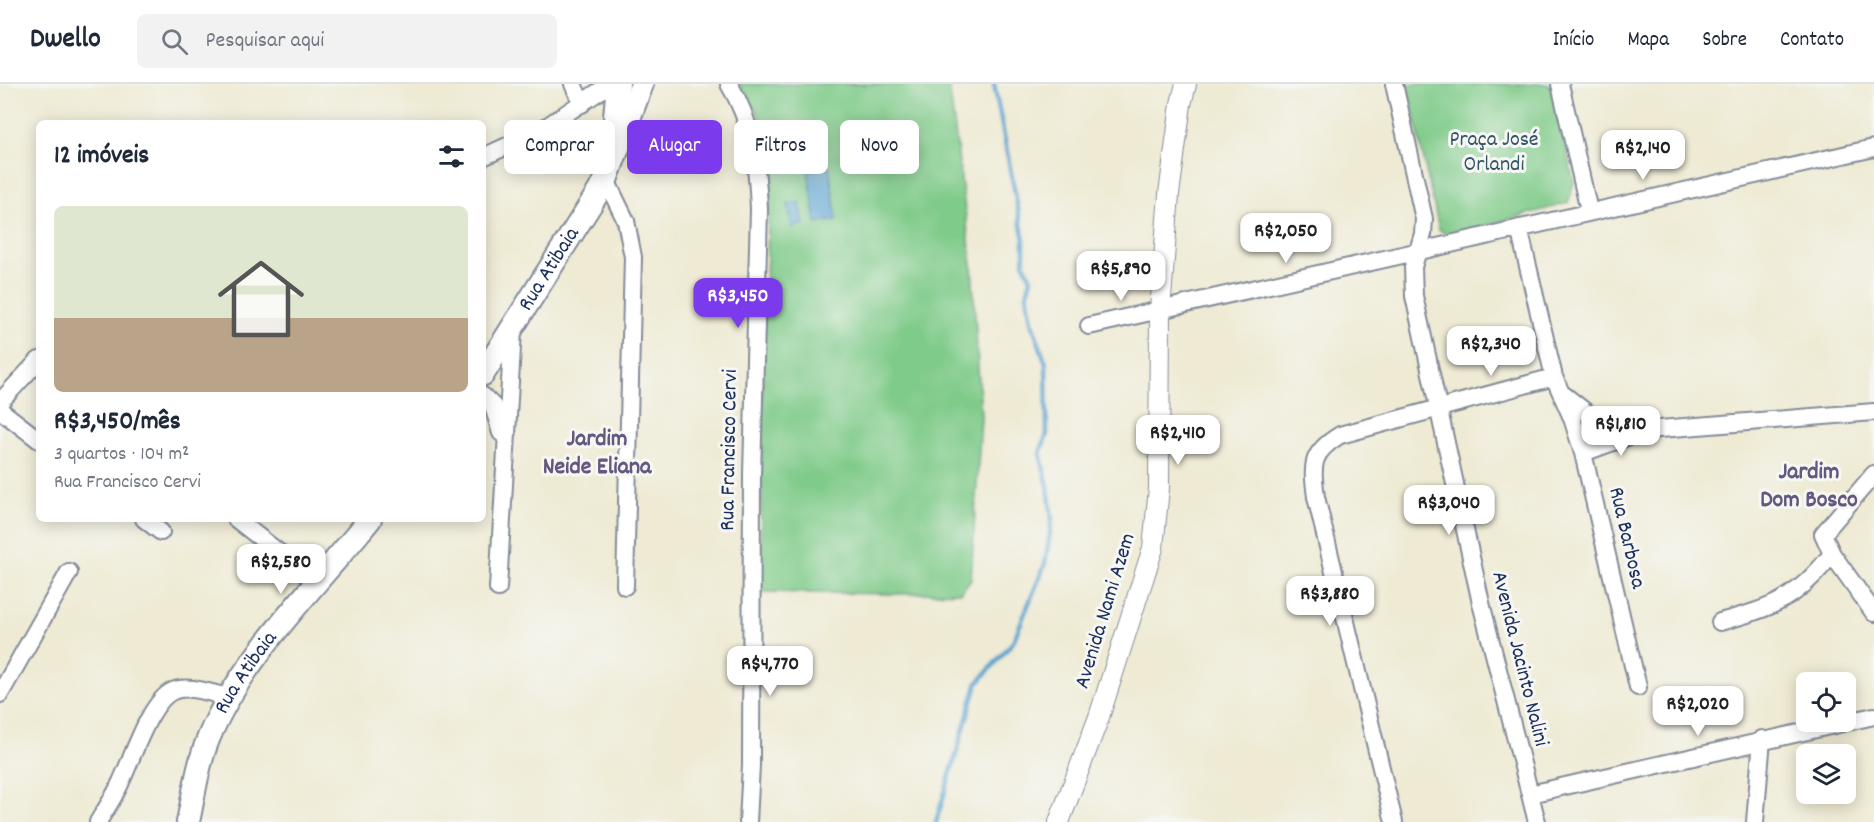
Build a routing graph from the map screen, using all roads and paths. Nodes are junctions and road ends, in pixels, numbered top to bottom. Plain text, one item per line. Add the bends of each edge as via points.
1 (573, 84) edge
2 (642, 84) edge
3 (729, 84) edge
4 (1186, 84) edge
5 (1394, 84) edge
6 (1560, 84) edge
7 (618, 87) edge
8 (582, 104) junction
9 (556, 120) edge
10 (574, 120) edge
11 (614, 120) edge
12 (504, 147) edge
13 (1874, 148) edge
14 (615, 155) edge
15 (486, 156) edge
16 (607, 174) edge
17 (610, 174) edge
18 (1589, 211) junction
19 (1520, 228) junction
20 (1419, 250) junction
21 (1160, 311) junction
22 (1089, 326) dead end
23 (513, 330) junction
24 (36, 363) edge
25 (486, 370) edge
26 (1554, 377) junction
27 (2, 393) edge
28 (1563, 394) junction
29 (486, 399) edge
30 (0, 410) edge
31 (1438, 410) junction
32 (1874, 412) edge
33 (1647, 430) junction
34 (36, 438) edge
35 (504, 445) junction
36 (1583, 453) junction
37 (1874, 474) edge
38 (148, 522) edge
39 (240, 522) edge
40 (368, 522) edge
41 (161, 532) dead end
42 (1832, 554) junction
43 (69, 572) dead end
44 (318, 583) junction
45 (625, 586) dead end
46 (498, 588) dead end
47 (1874, 613) edge
48 (1720, 622) dead end
49 (1638, 687) dead end
50 (0, 694) edge
51 (228, 697) junction
52 (1874, 716) edge
53 (1762, 739) junction
54 (1530, 794) junction
55 (98, 822) edge
56 (188, 822) edge
57 (747, 822) edge
58 (1059, 822) edge
59 (1394, 822) edge
60 (1537, 822) edge
61 (1755, 822) edge

1 - 8 street
2 - 14 main road, Rua Atibaia
3 - 57 street, Rua Francisco Cervi via 749,123 758,173 759,209
4 - 21 street, Avenida Nami Azem via 1169,194
5 - 20 street, Avenida Jacinto Nalini via 1424,219
6 - 18 street
7 - 8 street
7 - 10 street
7 - 11 main road, Rua Atibaia
8 - 9 street
12 - 15 street
13 - 18 street
16 - 23 main road, Rua Atibaia
17 - 45 street via 633,256
18 - 19 street
19 - 20 street
19 - 26 street, Rua Barbosa
20 - 21 street
20 - 31 street, Avenida Jacinto Nalini via 1412,280
21 - 22 street
21 - 58 street, Avenida Nami Azem via 1159,488 1153,548 1099,717
23 - 25 main road, Rua Atibaia
23 - 35 street
24 - 27 street
26 - 28 street, Rua Barbosa
26 - 31 street
28 - 33 street via 1603,421
28 - 36 street, Rua Barbosa
29 - 35 street via 493,406
30 - 34 street
31 - 54 street, Avenida Jacinto Nalini via 1481,603
31 - 59 street via 1357,429 1326,443 1314,460 1316,497
32 - 33 street
33 - 36 street
35 - 46 street
36 - 49 street, Rua Barbosa
37 - 42 street via 1823,534
38 - 41 street
39 - 44 street
40 - 44 main road, Rua Atibaia
42 - 47 street
42 - 48 street via 1811,581 1778,604
43 - 50 street
44 - 51 main road, Rua Atibaia
51 - 55 street via 183,689 163,698
51 - 56 main road, Rua Atibaia via 207,740
52 - 53 street
53 - 54 street
53 - 61 street
54 - 60 street, Avenida Jacinto Nalini

